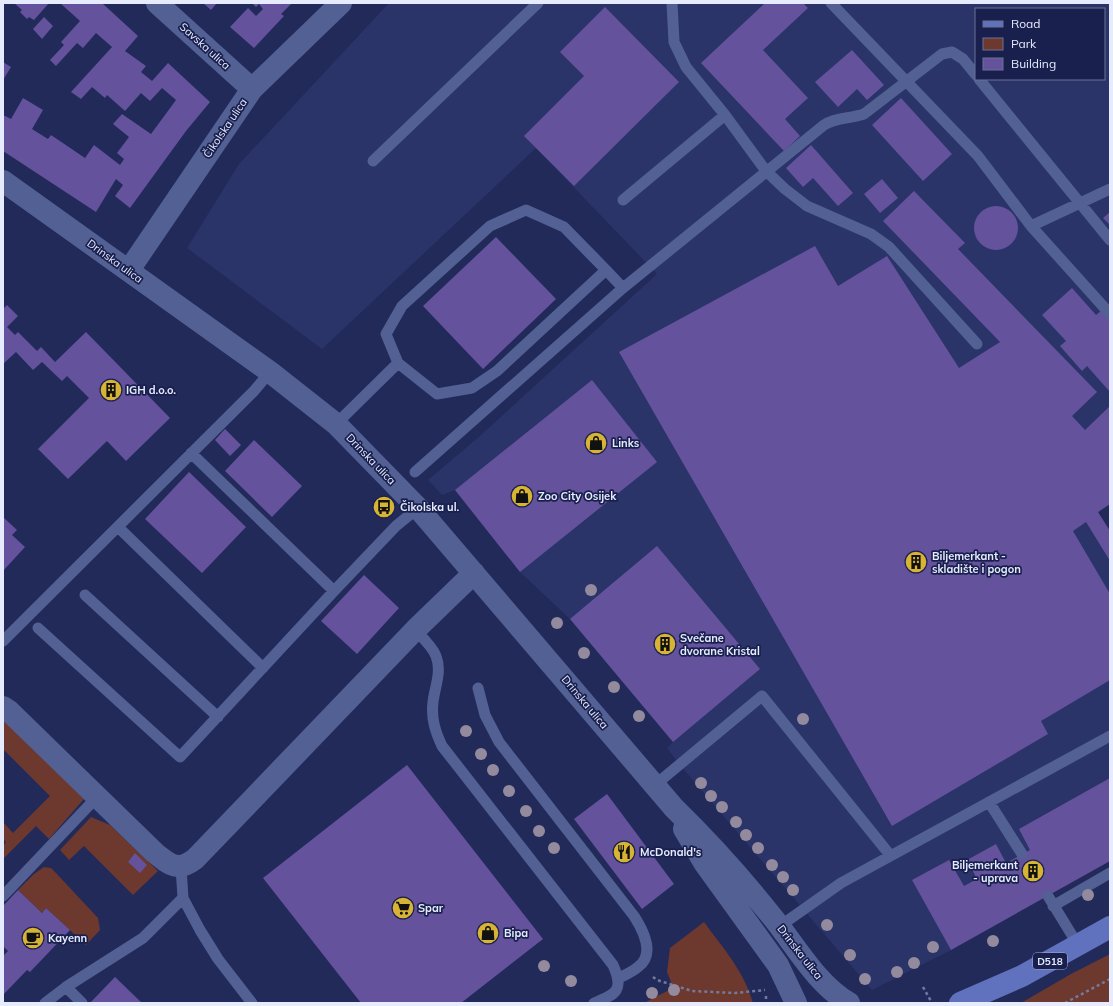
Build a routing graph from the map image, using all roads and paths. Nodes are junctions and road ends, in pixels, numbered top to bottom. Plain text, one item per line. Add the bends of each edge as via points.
1 (157, 3) edge
2 (341, 3) edge
3 (538, 3) edge
4 (672, 3) edge
5 (831, 3) edge
6 (975, 74) edge
7 (980, 80) edge
8 (906, 82) junction
9 (252, 89) junction
10 (725, 115) junction
11 (372, 161) dead end
12 (766, 171) junction
13 (3, 181) edge
14 (1110, 189) edge
15 (622, 200) dead end
16 (1079, 204) junction
17 (1030, 226) junction
18 (1110, 240) edge
19 (129, 270) junction
20 (606, 270) junction
21 (623, 288) junction
22 (1110, 314) edge
23 (977, 344) dead end
24 (398, 363) junction
25 (270, 372) junction
26 (336, 424) junction
27 (192, 454) junction
28 (415, 472) dead end
29 (418, 508) junction
30 (118, 527) junction
31 (474, 573) junction
32 (334, 591) junction
33 (85, 595) dead end
34 (38, 628) dead end
35 (415, 630) junction
36 (3, 641) edge
37 (263, 668) junction
38 (478, 688) dead end
39 (3, 707) edge
40 (218, 717) junction
41 (1110, 736) edge
42 (655, 785) junction
43 (97, 797) junction
44 (989, 802) junction
45 (674, 808) junction
46 (1022, 854) dead end
47 (890, 855) junction
48 (181, 867) junction
49 (1110, 873) edge
50 (3, 896) edge
51 (183, 898) junction
52 (780, 926) junction
53 (1110, 927) edge
54 (1078, 945) junction
55 (639, 967) junction
56 (1022, 976) junction
57 (619, 978) junction
58 (1110, 979) edge
59 (66, 987) junction
60 (923, 987) dead end
61 (766, 990) dead end
62 (50, 1002) edge
63 (82, 1003) edge
64 (252, 1003) edge
65 (594, 1003) edge
66 (796, 1003) edge
67 (850, 1003) edge
68 (932, 1003) edge
69 (960, 1003) edge
70 (992, 1003) edge
71 (1065, 1003) edge

1 - 9 street, Savska ulica
2 - 9 street, Čikolska ulica
3 - 11 lane
4 - 10 lane via 674,42 686,67
5 - 8 lane
6 - 8 lane via 963,59 952,52 942,54
7 - 16 lane
8 - 12 lane via 864,114 830,120
8 - 17 lane via 978,156
9 - 19 street, Čikolska ulica
10 - 12 lane
10 - 15 lane
12 - 21 lane
12 - 23 lane via 807,206 871,234 889,246
13 - 19 street, Drinska ulica
14 - 16 lane
16 - 17 lane
16 - 18 lane
17 - 22 lane
19 - 25 street, Drinska ulica
20 - 21 lane
20 - 24 lane via 497,372 472,388 437,394
20 - 24 lane via 564,226 526,210 490,226 402,306 386,334
21 - 28 lane
24 - 26 lane
25 - 26 street, Drinska ulica
25 - 27 lane
26 - 29 street, Drinska ulica
27 - 30 lane
27 - 32 lane
29 - 31 street, Drinska ulica
29 - 32 lane via 396,526
30 - 36 lane
30 - 37 lane
31 - 35 street
31 - 42 street, Drinska ulica
32 - 37 lane
33 - 40 lane
34 - 40 lane via 180,757
35 - 48 street via 195,859
35 - 57 lane via 436,656 439,673 432,718 442,746 596,941
37 - 40 lane
38 - 55 lane via 484,715 499,742 644,932 647,946 645,958
39 - 43 street
41 - 44 lane
42 - 45 street, Drinska ulica
42 - 47 lane via 762,696
43 - 48 street via 155,853 169,864
43 - 50 lane
44 - 46 lane
44 - 47 lane
45 - 52 street, Drinska ulica via 720,854
45 - 66 street, Drinska ulica via 705,864 778,964
47 - 52 lane via 841,883
48 - 51 lane
49 - 54 lane via 1050,901
51 - 59 lane via 143,938
51 - 64 lane via 218,959
52 - 67 street, Drinska ulica via 812,970 828,987
53 - 54 main road, D518
54 - 56 main road, D518
55 - 57 lane
55 - 61 path via 657,980 692,991 735,993
56 - 69 main road, D518
56 - 70 main road, D518
57 - 65 lane via 618,988 612,995
58 - 71 path
59 - 62 lane
59 - 63 lane
60 - 68 path

